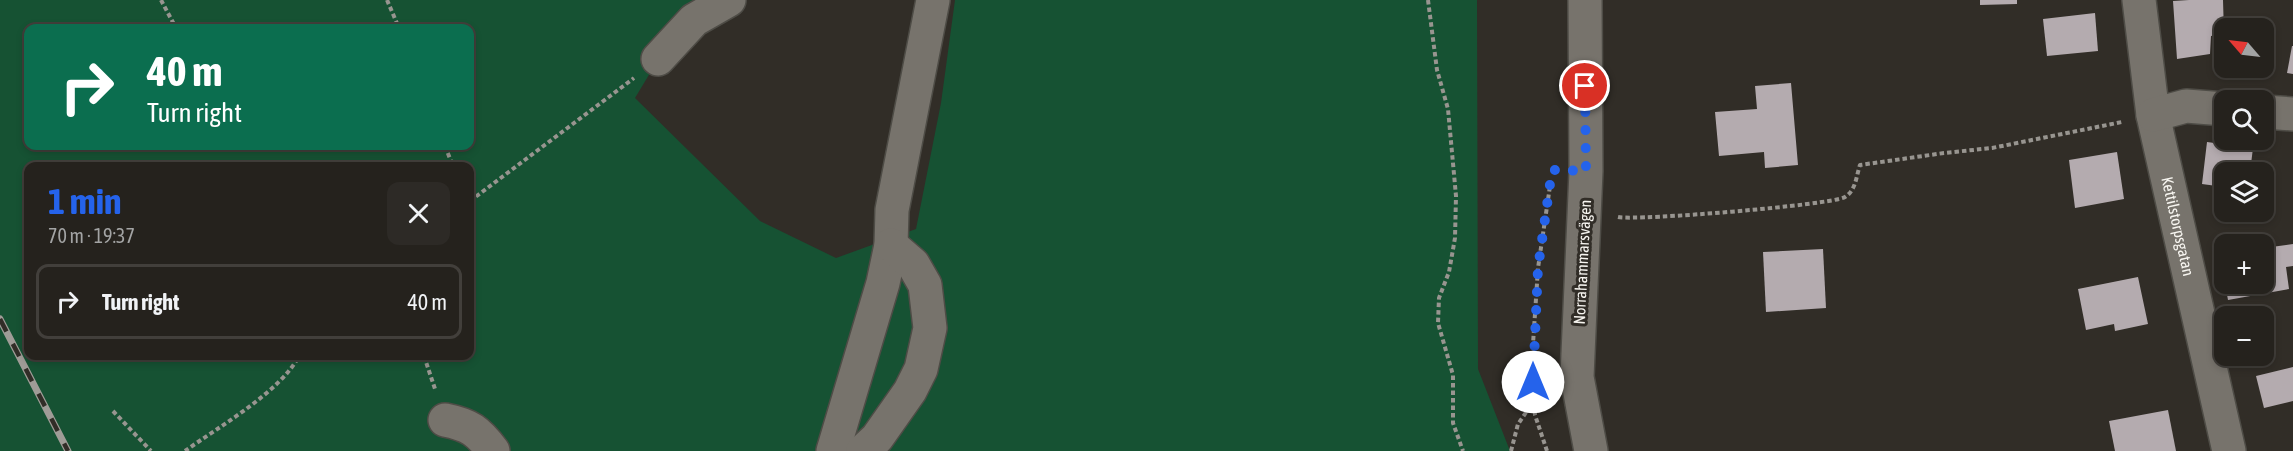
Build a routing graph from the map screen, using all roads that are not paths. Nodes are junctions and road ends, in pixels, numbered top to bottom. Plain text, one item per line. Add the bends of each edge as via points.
1 (729, 0) edge
2 (933, 0) edge
3 (1584, 0) edge
4 (2139, 0) edge
5 (658, 59) road end
6 (2214, 108) edge
7 (2274, 113) edge
8 (2293, 114) edge
9 (2153, 115) junction
10 (891, 245) junction
11 (445, 420) dead end
12 (493, 451) edge
13 (833, 451) edge
14 (863, 451) edge
15 (1591, 451) edge
16 (2229, 451) edge

1 - 5 street via 694,20
2 - 10 street via 892,210
3 - 15 street, Norrahammarsvägen via 1586,171 1577,377
4 - 9 street, Kettilstorpsgatan
6 - 9 street via 2186,106
7 - 8 street
9 - 16 street, Kettilstorpsgatan
10 - 13 street
10 - 14 street via 913,264 925,285 930,328 921,369 910,391 877,438
11 - 12 street via 465,424

